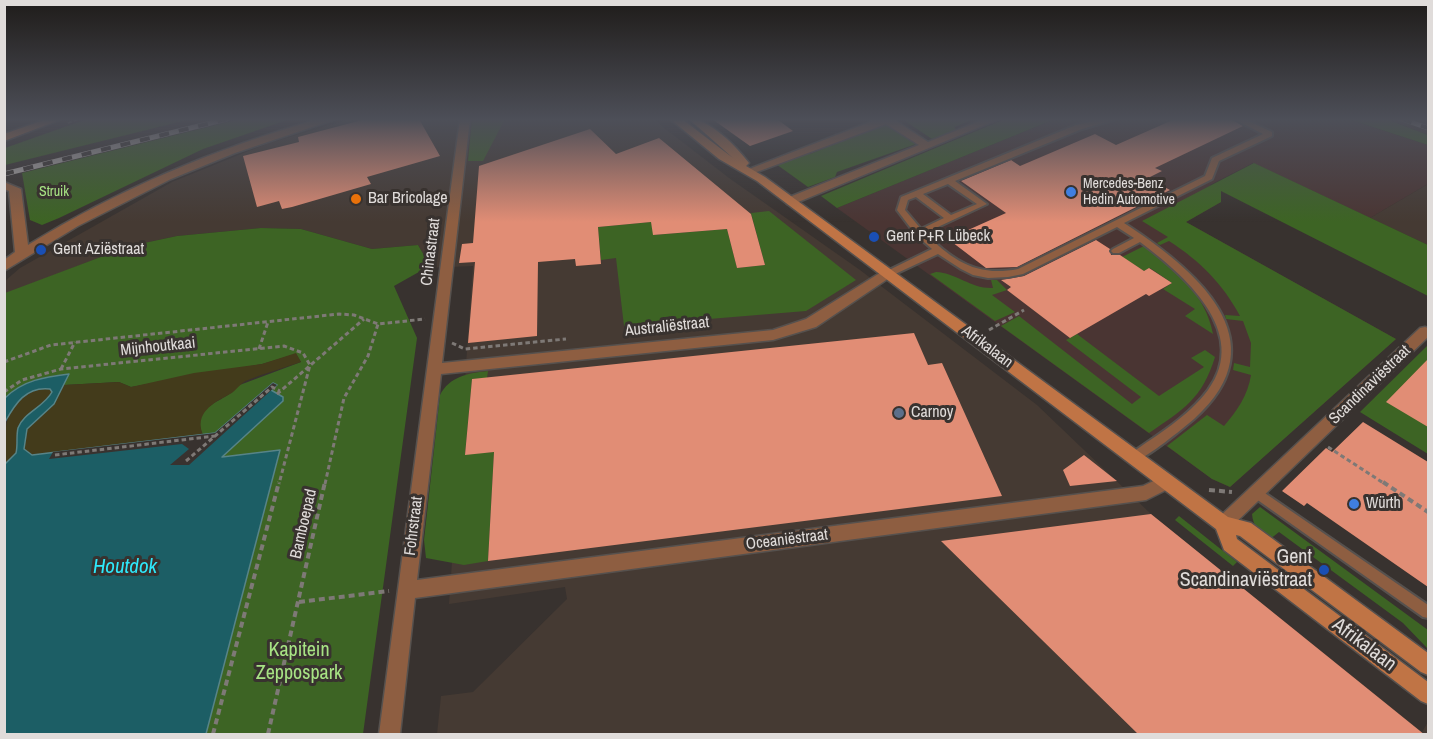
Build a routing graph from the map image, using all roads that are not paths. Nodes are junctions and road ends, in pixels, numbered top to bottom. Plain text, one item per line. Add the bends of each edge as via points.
1 (219, 153) edge
2 (460, 153) edge
3 (719, 153) edge
4 (735, 153) edge
5 (796, 153) edge
6 (908, 153) edge
7 (1014, 153) edge
8 (1229, 153) edge
9 (750, 171) junction
10 (948, 180) junction
11 (4, 184) edge
12 (917, 194) junction
13 (791, 201) junction
14 (951, 219) junction
15 (1117, 223) junction
16 (919, 232) junction
17 (1141, 238) junction
18 (938, 250) junction
19 (1116, 251) dead end
20 (22, 253) junction
21 (4, 267) edge
22 (888, 274) junction
23 (439, 318) joint
24 (1425, 332) dead end
25 (434, 369) junction
26 (1134, 457) junction
27 (1166, 482) junction
28 (1256, 492) junction
29 (1223, 524) junction
30 (406, 590) junction
31 (1428, 612) edge
32 (1428, 665) edge
33 (1428, 694) edge
34 (389, 735) edge

1 - 20 street via 99,209
2 - 23 street, Chinastraat
3 - 9 main road, Afrikalaan
4 - 9 main road, Afrikalaan
5 - 9 street
6 - 13 street
7 - 10 lane
8 - 15 lane via 1215,160 1209,177
9 - 13 main road, Afrikalaan
10 - 12 lane
10 - 14 lane via 983,204
11 - 20 street via 15,189
12 - 14 lane
12 - 16 lane via 904,199 901,210
13 - 22 main road, Afrikalaan
14 - 16 lane
15 - 17 lane
15 - 18 lane via 1020,272 1005,275 974,271
16 - 18 lane
17 - 19 lane
17 - 26 lane via 1170,258 1210,300 1225,348 1224,369 1202,404
18 - 22 lane
20 - 21 street
22 - 25 street, Australiëstraat via 811,322 773,334
22 - 26 main road, Afrikalaan
23 - 25 street, Fohrstraat
24 - 28 street, Scandinaviëstraat
25 - 30 street, Fohrstraat
26 - 27 main road, Afrikalaan
27 - 29 main road, Afrikalaan
27 - 30 street, Oceaniëstraat via 1146,493
28 - 29 street, Scandinaviëstraat
28 - 31 lane
29 - 32 main road, Afrikalaan via 1245,529
29 - 33 main road, Afrikalaan via 1230,544
30 - 34 street, Fohrstraat

